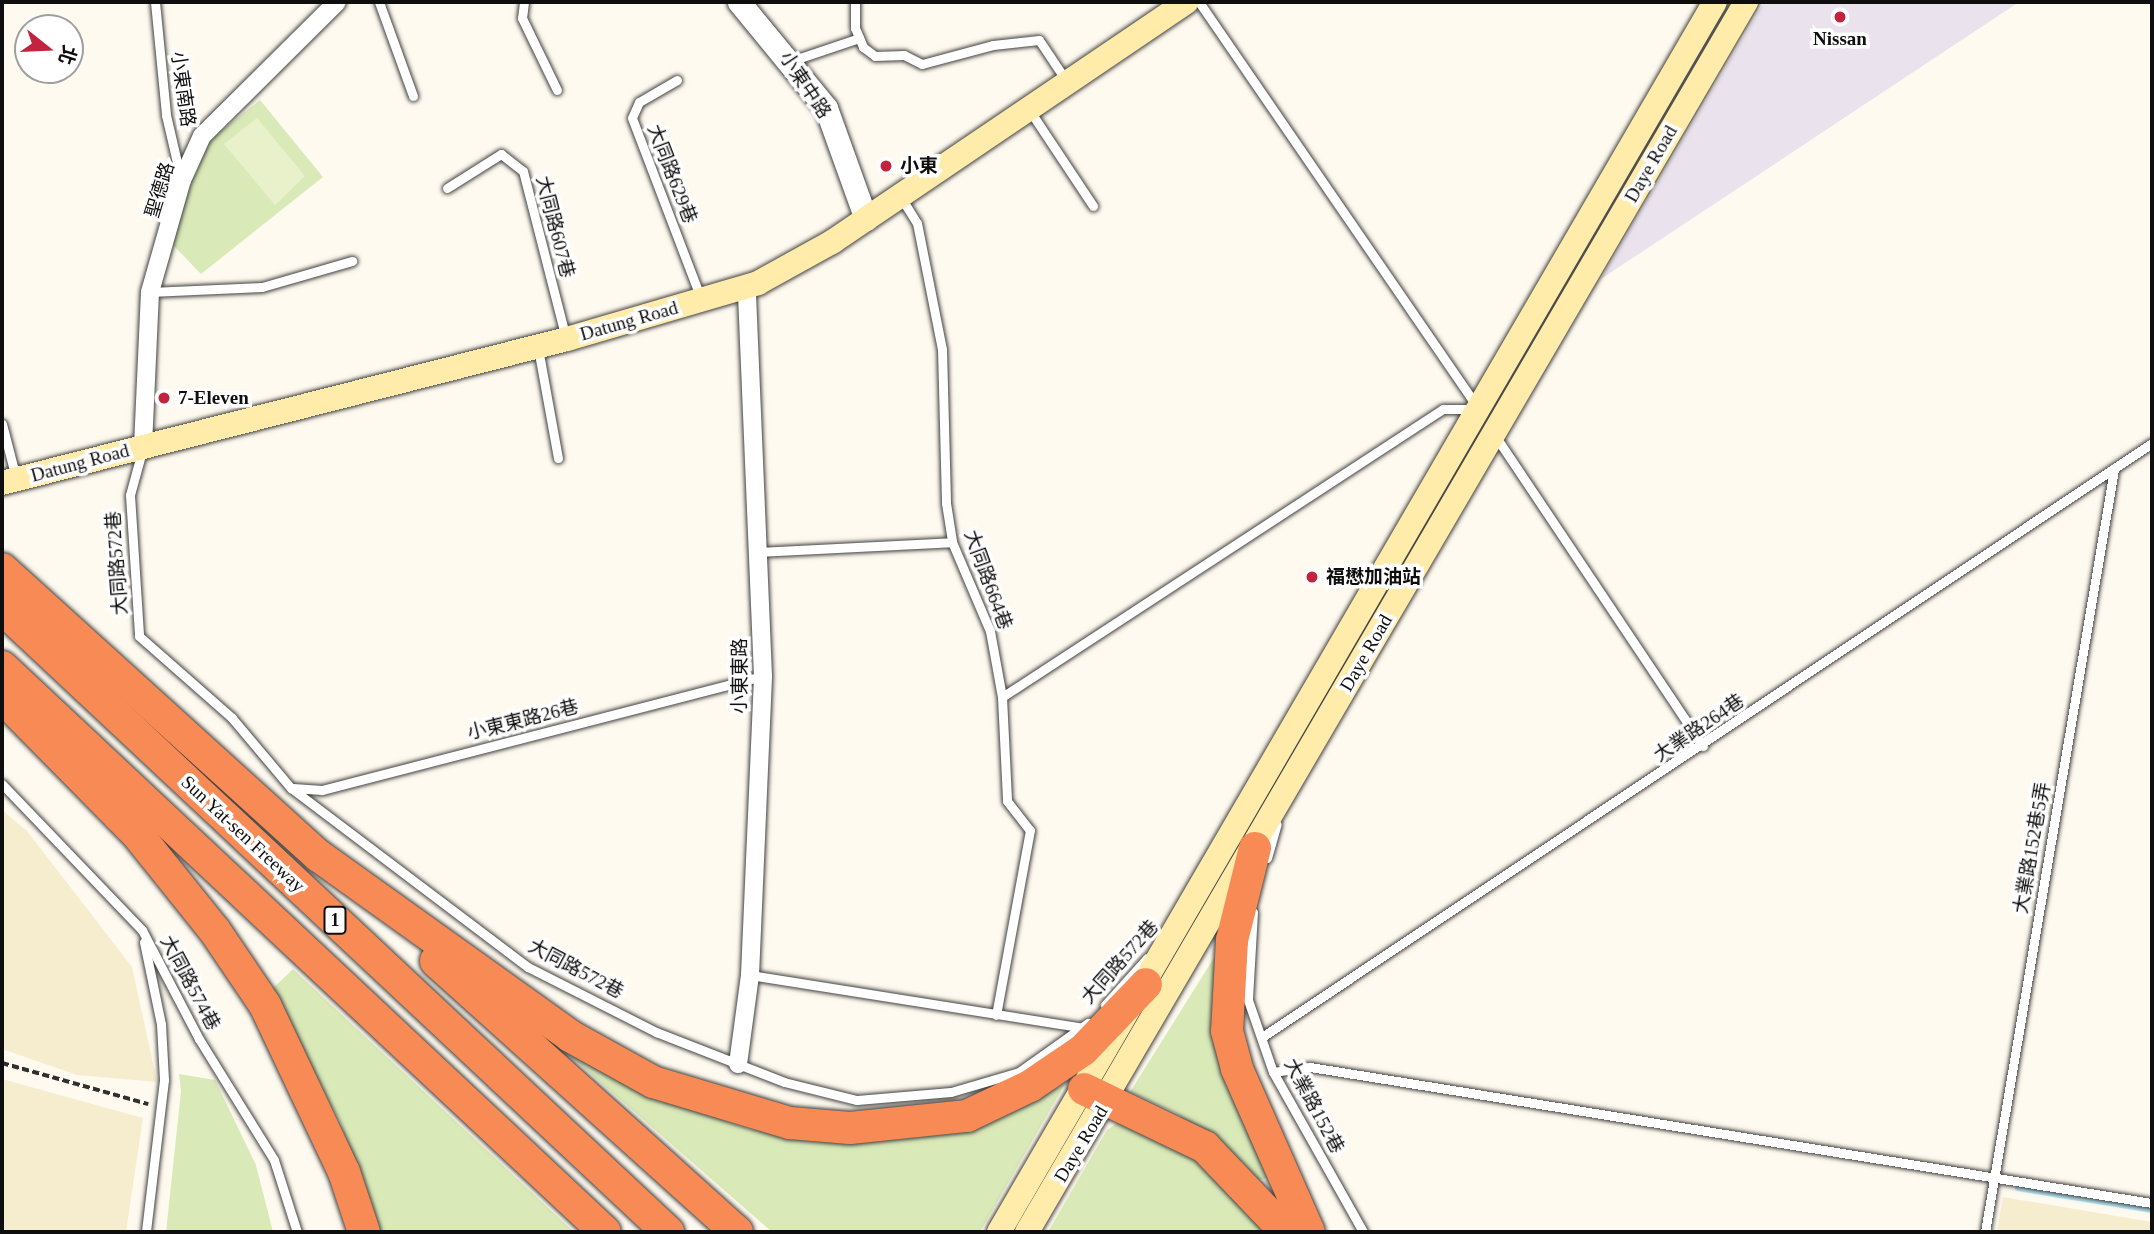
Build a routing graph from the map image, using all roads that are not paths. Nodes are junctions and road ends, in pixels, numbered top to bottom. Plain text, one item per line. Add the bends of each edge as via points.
1 (155, 2) edge
2 (337, 2) edge
3 (379, 2) edge
4 (524, 2) edge
5 (739, 2) edge
6 (855, 2) edge
7 (1186, 2) edge
8 (1199, 2) edge
9 (1716, 2) edge
10 (1746, 2) edge
11 (859, 38) junction
12 (791, 61) junction
13 (677, 80) dead end
14 (1067, 82) junction
15 (557, 90) dead end
16 (413, 96) dead end
17 (1028, 108) junction
18 (182, 180) junction
19 (447, 188) dead end
20 (899, 195) junction
21 (1093, 206) dead end
22 (866, 219) junction
23 (1573, 247) junction
24 (352, 261) dead end
25 (1594, 261) junction
26 (747, 287) junction
27 (150, 292) junction
28 (702, 301) junction
29 (567, 339) junction
30 (538, 346) junction
31 (1486, 421) junction
32 (2, 424) edge
33 (2152, 443) edge
34 (143, 446) junction
35 (558, 458) dead end
36 (2114, 469) junction
37 (9, 482) edge
38 (952, 542) junction
39 (757, 552) junction
40 (2, 569) edge
41 (2, 608) edge
42 (2, 667) edge
43 (763, 676) junction
44 (1002, 696) junction
45 (2, 697) edge
46 (1703, 746) junction
47 (2, 784) edge
48 (291, 788) junction
49 (319, 856) junction
50 (1258, 862) junction
51 (1258, 888) dead end
52 (1184, 917) junction
53 (142, 930) junction
54 (750, 975) junction
55 (1146, 984) junction
56 (996, 1015) junction
57 (1084, 1028) junction
58 (1262, 1037) junction
59 (738, 1064) junction
60 (1273, 1072) junction
61 (1096, 1093) junction
62 (1993, 1179) junction
63 (2152, 1203) edge
64 (146, 1232) edge
65 (297, 1232) edge
66 (364, 1232) edge
67 (605, 1232) edge
68 (668, 1232) edge
69 (737, 1232) edge
70 (999, 1232) edge
71 (1027, 1232) edge
72 (1286, 1232) edge
73 (1309, 1232) edge
74 (1363, 1232) edge
75 (1985, 1232) edge

1 - 18 lane, 小東南路 via 166,115
2 - 18 street, 聖德路 via 202,136
3 - 16 lane
4 - 15 lane via 522,18
5 - 12 street, 小東中路
6 - 11 lane
7 - 14 main road, Datung Road
8 - 31 lane
9 - 23 main road, Daye Road
10 - 25 main road, Daye Road
11 - 12 lane
11 - 14 lane via 875,56 904,55 922,64 993,45 1040,40
12 - 22 street, 小東中路 via 826,108
13 - 28 lane, 大同路629巷 via 639,102 632,118
14 - 17 main road, Datung Road
17 - 20 main road, Datung Road
17 - 21 lane
18 - 27 street, 聖德路
19 - 29 lane, 大同路607巷 via 501,154 523,171
20 - 22 main road, Datung Road
20 - 38 lane, 大同路664巷 via 917,223 943,349 946,503
22 - 26 main road, Datung Road via 787,270
23 - 25 main road
23 - 31 main road, Daye Road
24 - 27 lane via 262,286
25 - 31 main road, Daye Road
26 - 28 main road, Datung Road
26 - 39 street, 小東東路
27 - 34 street, 聖德路
28 - 29 main road, Datung Road
29 - 30 main road, Datung Road
30 - 34 main road, Datung Road
30 - 35 lane
31 - 44 lane via 1443,409
31 - 46 lane
31 - 50 main road, Daye Road via 1288,787
31 - 52 main road, Daye Road
32 - 37 lane
33 - 36 lane, 大業路264巷
34 - 37 main road, Datung Road
34 - 48 lane, 大同路572巷 via 130,495 139,636 232,718
36 - 46 lane, 大業路264巷
36 - 62 lane, 大業路152巷5弄
38 - 39 lane
38 - 44 lane, 大同路664巷 via 990,631
39 - 43 street, 小東東路
40 - 49 highway
41 - 68 highway, Sun Yat-sen Freeway / 1
42 - 67 highway, Sun Yat-sen Freeway / 1
43 - 48 lane, 小東東路26巷 via 322,790
43 - 54 street, 小東東路
44 - 56 lane, 大同路664巷 via 1007,801 1030,830
45 - 66 highway via 138,835 215,931 265,1005 344,1172
46 - 58 lane, 大業路264巷
47 - 53 lane, 大同路574巷
48 - 59 lane, 大同路572巷 via 528,967 656,1032
49 - 55 highway via 570,1036 653,1082 790,1123 850,1128 967,1116 1030,1086 1083,1050
49 - 69 highway
50 - 61 main road, Daye Road
50 - 73 highway via 1232,940 1227,1031 1237,1069
51 - 58 lane, 大業路152巷 via 1248,1000
52 - 55 main road, Daye Road
52 - 57 lane, 大同路572巷
53 - 64 lane via 161,1024 164,1080
53 - 65 lane, 大同路574巷 via 199,1040 274,1160
54 - 56 lane
54 - 59 street, 小東東路
55 - 61 main road, Daye Road
56 - 57 lane
57 - 59 lane, 大同路572巷 via 1019,1072 951,1093 857,1100
58 - 60 lane, 大業路152巷
60 - 62 lane via 1310,1067
60 - 74 lane, 大業路152巷
61 - 70 main road, Daye Road
61 - 71 main road, Daye Road
61 - 72 highway via 1205,1147
62 - 63 lane
62 - 75 lane, 大業路152巷5弄

